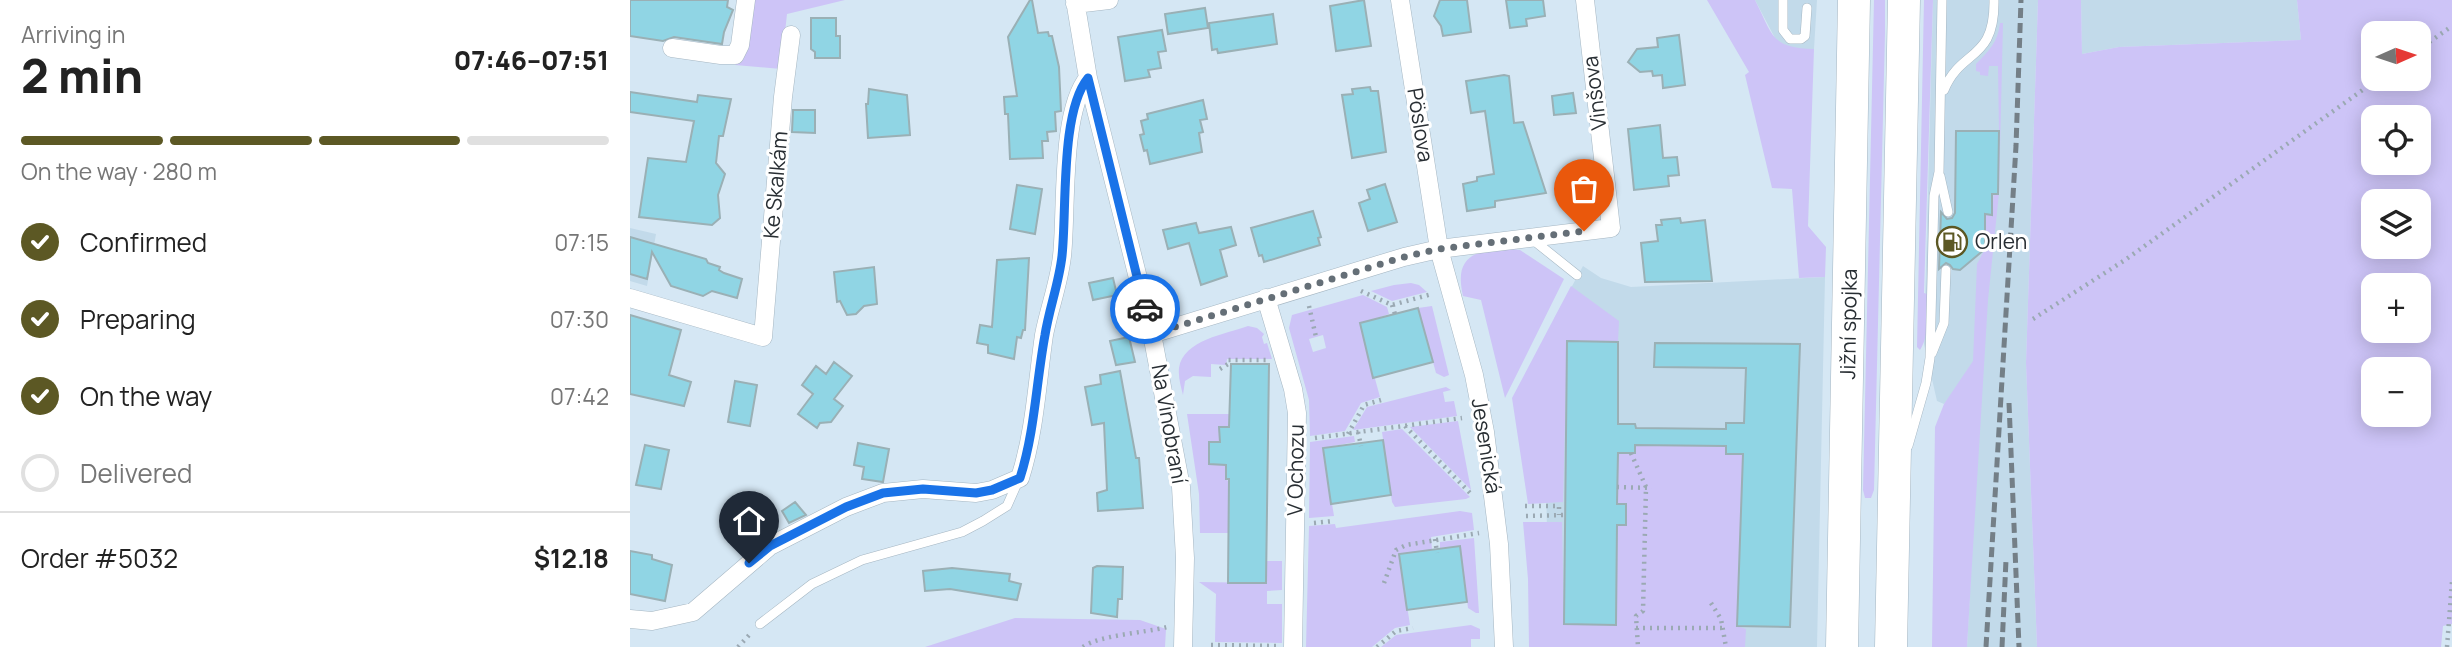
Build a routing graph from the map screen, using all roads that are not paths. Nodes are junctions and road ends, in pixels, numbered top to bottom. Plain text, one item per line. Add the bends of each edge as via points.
1 (746, 0) edge
2 (1109, 0) edge
3 (1400, 0) edge
4 (1584, 0) edge
5 (1783, 0) edge
6 (1904, 0) edge
7 (1942, 0) edge
8 (1994, 0) edge
9 (1075, 2) edge
10 (1853, 6) edge
11 (1807, 8) dead end
12 (791, 34) dead end
13 (672, 48) dead end
14 (1088, 78) junction
15 (1941, 102) junction
16 (1939, 172) junction
17 (1948, 212) dead end
18 (1531, 238) junction
19 (1439, 249) junction
20 (1946, 270) dead end
21 (1577, 275) dead end
22 (1266, 298) junction
23 (630, 299) edge
24 (1152, 334) junction
25 (1930, 358) junction
26 (1020, 478) junction
27 (1892, 502) junction
28 (630, 619) edge
29 (760, 624) dead end
30 (1289, 646) edge
31 (1183, 647) edge
32 (1504, 647) edge
33 (1842, 647) edge
34 (1891, 647) edge

1 - 13 street via 735,55
2 - 9 street
3 - 19 street, Pöslova
4 - 18 street, Vinšova via 1611,228
5 - 11 lane via 1783,30 1790,39 1805,36
6 - 27 highway
7 - 15 lane
8 - 15 lane via 1989,37 1947,82
9 - 14 street, Na Vinobraní
10 - 33 highway, Jižní spojka
12 - 23 street, Ke Skalkám via 763,337
14 - 24 street, Na Vinobraní
14 - 26 street via 1079,88 1069,135 1062,258 1045,333 1030,447
15 - 16 lane
16 - 17 lane
16 - 25 lane via 1934,195
18 - 19 street
18 - 21 lane
19 - 22 street
19 - 32 street, Jesenická via 1485,432 1499,544
20 - 25 lane via 1944,323
22 - 24 street
22 - 30 street, V Ochozu via 1297,412
24 - 31 street, Na Vinobraní via 1181,487
25 - 27 lane
26 - 28 street via 976,493 923,489 883,493 770,546 693,612 652,621
26 - 29 lane via 1007,506 983,521 962,532 862,560 813,584
27 - 34 highway

